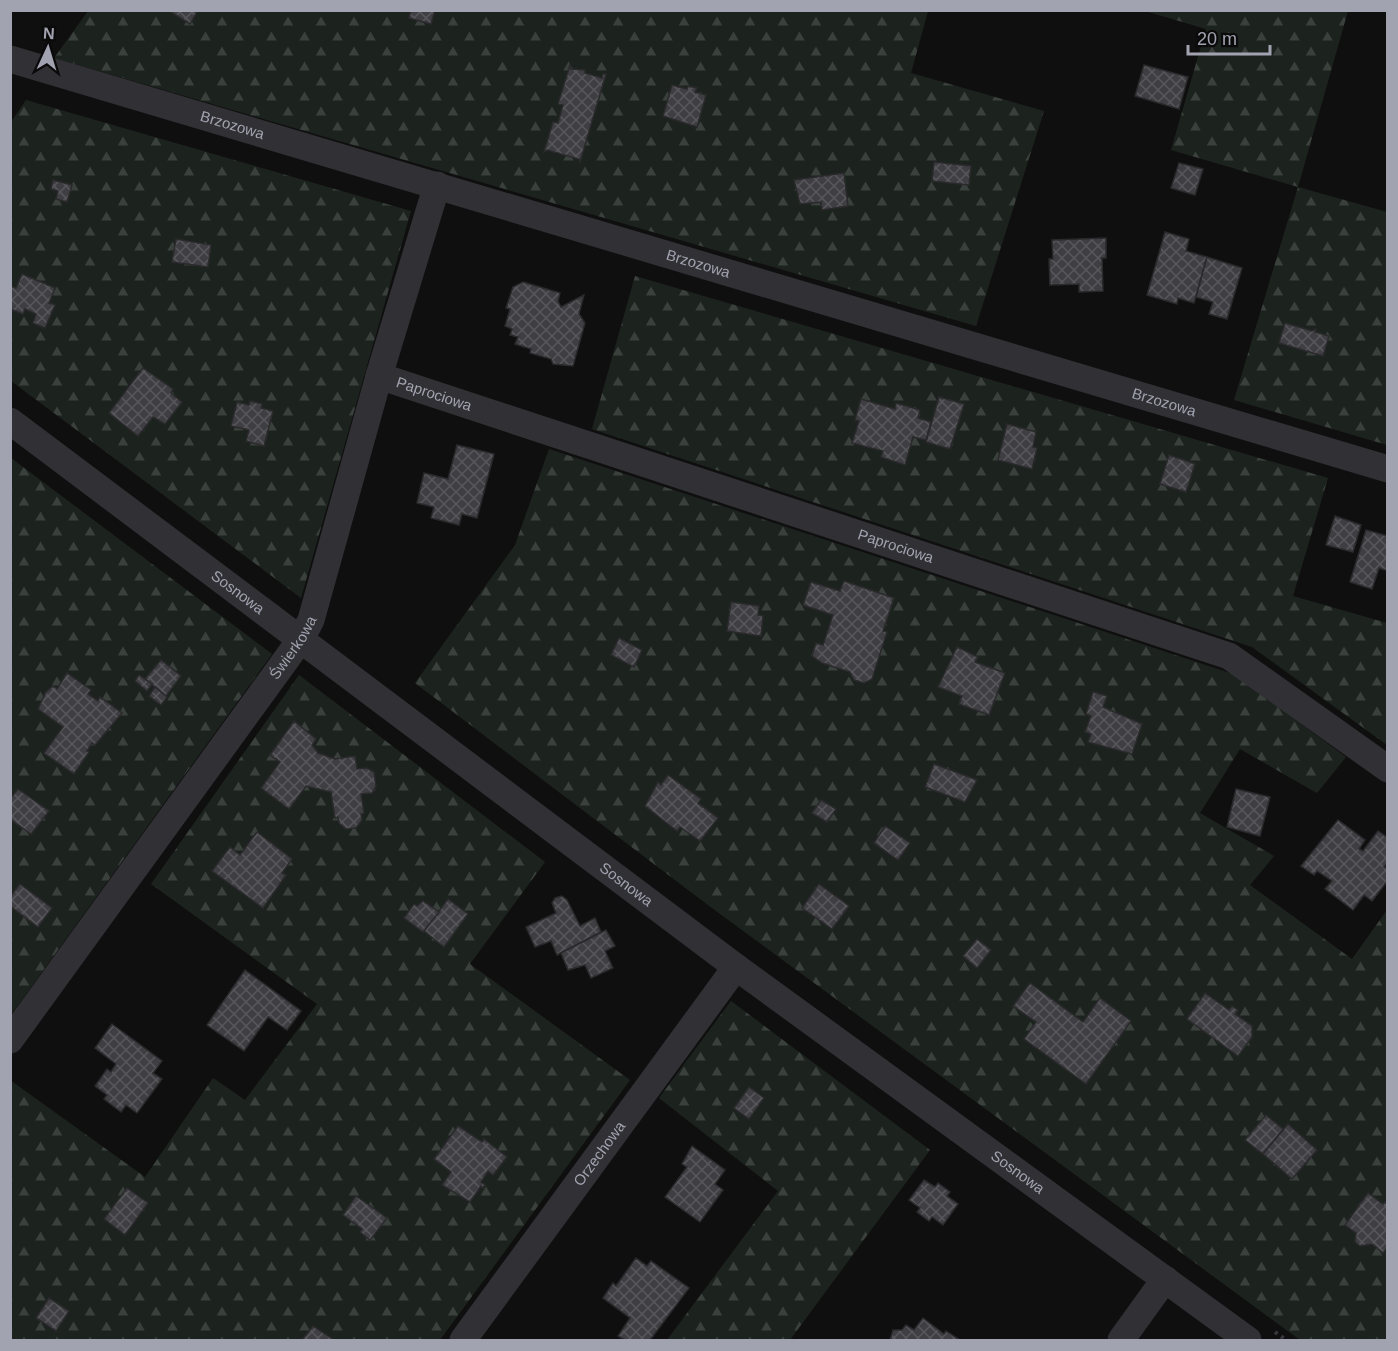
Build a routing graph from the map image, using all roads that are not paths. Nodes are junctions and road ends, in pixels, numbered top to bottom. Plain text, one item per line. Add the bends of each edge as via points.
1 (10, 59) edge
2 (437, 185) junction
3 (379, 376) junction
4 (10, 421) edge
5 (1388, 470) edge
6 (301, 639) junction
7 (1388, 769) edge
8 (736, 967) junction
9 (10, 1040) edge
10 (1165, 1279) junction
11 (463, 1341) edge
12 (1121, 1341) edge
13 (1248, 1341) edge

1 - 2 street, Brzozowa
2 - 3 street, Świerkowa
2 - 5 street, Brzozowa
3 - 6 street, Świerkowa via 311,620
3 - 7 street, Paprociowa via 1229,656
4 - 6 street, Sosnowa
6 - 8 street, Sosnowa
6 - 9 street, Świerkowa
8 - 10 street, Sosnowa
8 - 11 street, Orzechowa
10 - 12 street
10 - 13 street, Sosnowa

